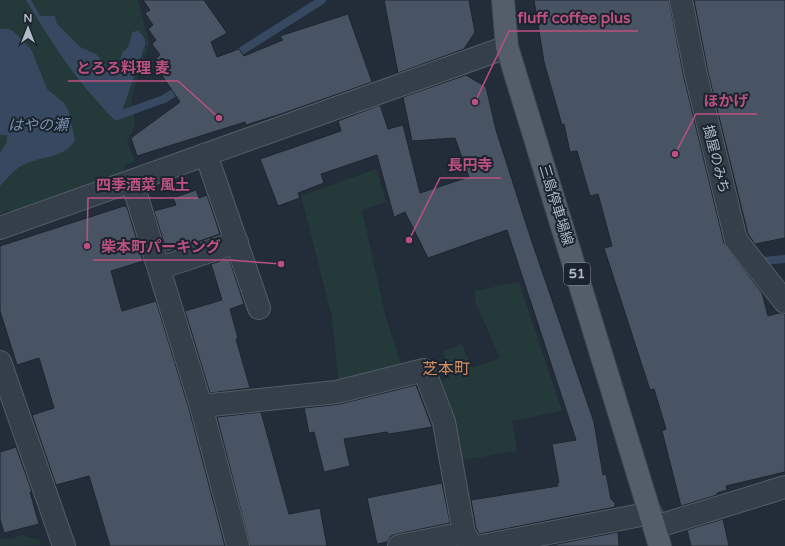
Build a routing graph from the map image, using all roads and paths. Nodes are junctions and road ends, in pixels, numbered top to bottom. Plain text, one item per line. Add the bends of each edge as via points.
1 (503, 0) edge
2 (681, 0) edge
3 (507, 47) junction
4 (206, 154) junction
5 (132, 181) junction
6 (0, 228) edge
7 (237, 242) junction
8 (160, 268) junction
9 (785, 302) edge
10 (259, 308) dead end
11 (0, 362) edge
12 (201, 406) junction
13 (785, 486) edge
14 (655, 528) edge
15 (468, 540) edge
16 (64, 546) edge
17 (238, 546) edge
18 (399, 546) edge
19 (482, 546) edge

1 - 3 main road, 三島停車場線 / 51
2 - 9 street, 搗屋のみち via 696,75 736,240
3 - 4 street
3 - 14 main road, 三島停車場線 / 51
4 - 5 street
4 - 7 street
5 - 6 street
5 - 8 street
7 - 8 street
7 - 10 street
8 - 12 street
11 - 16 street
12 - 15 street via 337,392 424,370 444,422
12 - 17 street
13 - 14 street
14 - 19 street
15 - 18 street

